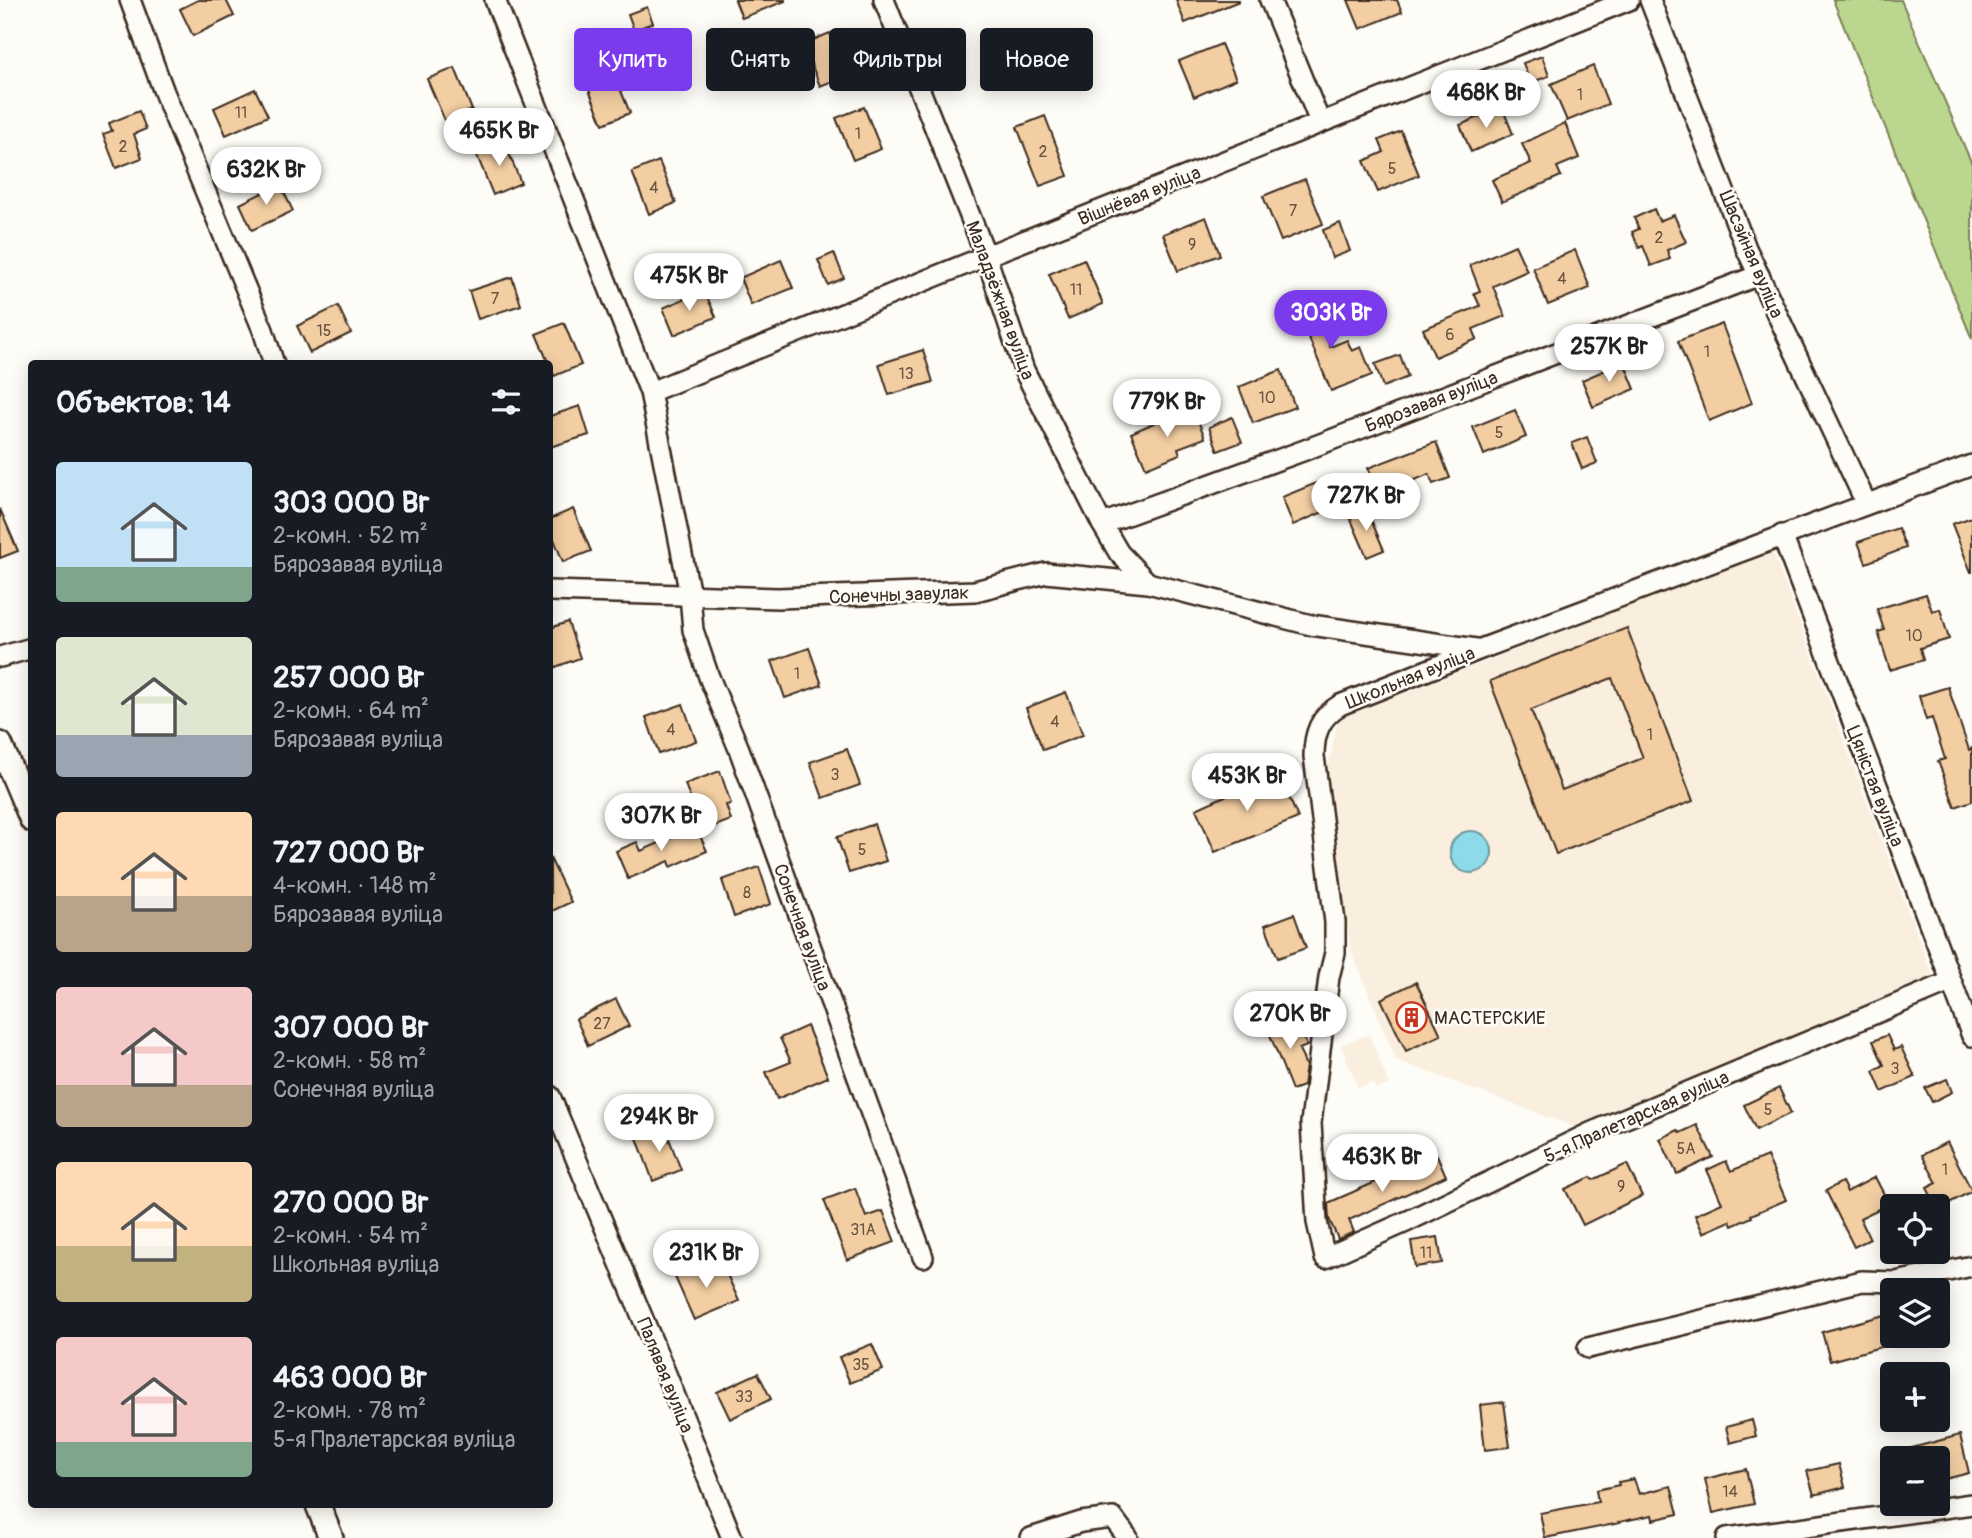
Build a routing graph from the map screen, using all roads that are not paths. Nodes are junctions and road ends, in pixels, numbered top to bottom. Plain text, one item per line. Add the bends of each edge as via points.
1 (130, 0) edge
2 (495, 0) edge
3 (884, 0) edge
4 (1270, 0) edge
5 (1629, 0) edge
6 (1650, 0) edge
7 (1320, 122) junction
8 (986, 256) junction
9 (1759, 275) junction
10 (273, 360) edge
11 (650, 392) junction
12 (1972, 465) edge
13 (1866, 503) junction
14 (1102, 524) junction
15 (1782, 535) junction
16 (1149, 583) junction
17 (553, 591) edge
18 (690, 595) junction
19 (28, 649) edge
20 (1478, 650) junction
21 (0, 657) edge
22 (0, 744) edge
23 (28, 810) edge
24 (1950, 982) junction
25 (1972, 1036) edge
26 (553, 1103) edge
27 (923, 1257) dead end
28 (1325, 1258) joint
29 (1972, 1266) edge
30 (1588, 1348) dead end
31 (1972, 1504) edge
32 (319, 1508) edge
33 (331, 1538) edge
34 (732, 1538) edge
35 (1031, 1538) edge
36 (1128, 1538) edge
37 (1727, 1538) edge

1 - 10 street
2 - 11 street
3 - 8 street, Маладзёжная вуліца
4 - 7 street
5 - 7 street, Вішнёвая вуліца
6 - 9 street, Шасэйная вуліца
7 - 8 street, Вішнёвая вуліца
8 - 11 street, Вішнёвая вуліца
8 - 14 street, Маладзёжная вуліца via 1024,370
9 - 13 street, Шасэйная вуліца
9 - 14 street, Бярозавая вуліца
11 - 18 street
12 - 13 street, Школьная вуліца
13 - 15 street, Школьная вуліца
14 - 16 street, Маладзёжная вуліца via 1119,553
15 - 20 street, Школьная вуліца
15 - 24 street, Цяністая вуліца
16 - 18 street, Сонечны завулак via 1046,573 975,591 778,598
16 - 20 street, Сонечны завулак via 1311,625
17 - 18 street, Сонечны завулак
18 - 27 street, Сонечная вуліца via 693,631 709,677
19 - 21 street
20 - 28 street, Школьная вуліца via 1340,705 1328,713 1314,740 1335,922 1335,953 1311,1123 1317,1222
22 - 23 street
24 - 25 street, Цяністая вуліца
24 - 28 street, 5-я Пралетарская вуліца via 1590,1133
26 - 34 street, Палявая вуліца
29 - 30 street via 1896,1282 1862,1281
31 - 37 street
32 - 33 street
35 - 36 street via 1081,1522 1113,1518

